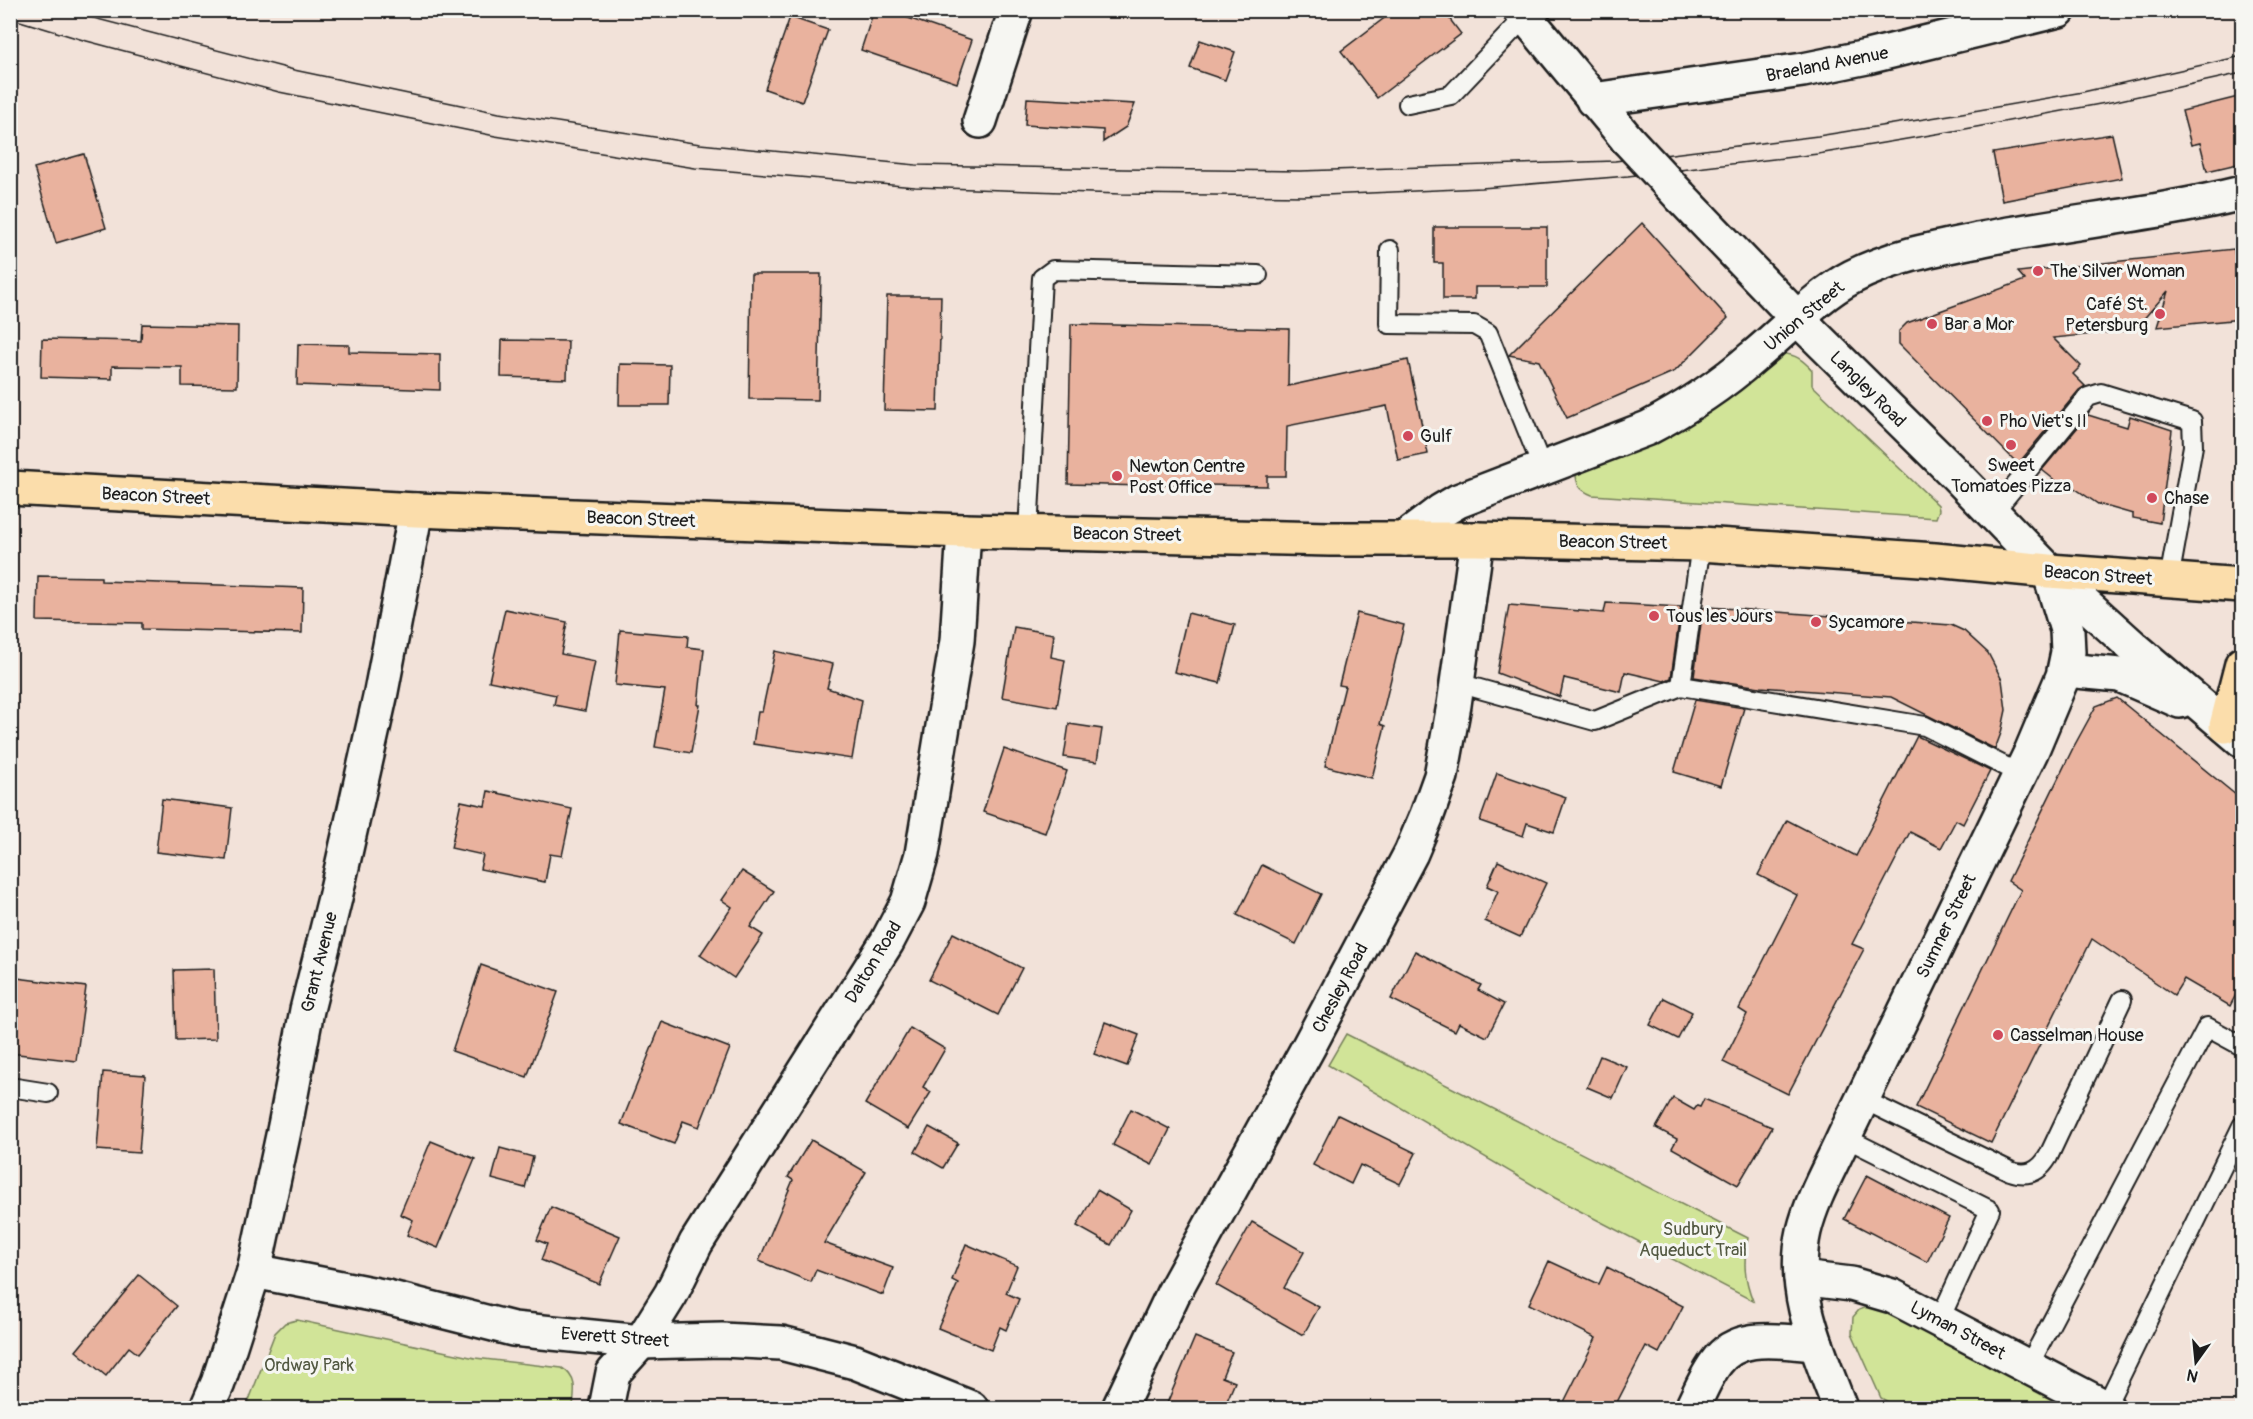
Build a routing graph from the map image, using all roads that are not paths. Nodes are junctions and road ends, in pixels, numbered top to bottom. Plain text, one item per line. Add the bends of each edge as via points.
1 (1016, 10) edge
2 (2058, 10) edge
3 (1523, 14) edge
4 (1593, 100) junction
5 (1408, 104) dead end
6 (980, 121) dead end
7 (2242, 193) edge
8 (1390, 250) dead end
9 (1258, 275) dead end
10 (1798, 319) junction
11 (1542, 467) junction
12 (10, 488) edge
13 (416, 510) junction
14 (1992, 514) junction
15 (964, 531) junction
16 (1028, 532) junction
17 (1404, 539) junction
18 (1477, 539) junction
19 (1701, 544) junction
20 (2049, 571) junction
21 (2169, 580) junction
22 (2242, 585) edge
23 (2242, 664) edge
24 (2065, 670) junction
25 (1458, 683) junction
26 (1681, 686) junction
27 (2229, 728) edge
28 (2020, 774) junction
29 (2122, 1000) dead end
30 (2242, 1046) edge
31 (10, 1087) edge
32 (48, 1093) dead end
33 (1862, 1099) junction
34 (2242, 1126) edge
35 (1844, 1137) junction
36 (254, 1271) junction
37 (1800, 1278) junction
38 (1940, 1319) junction
39 (640, 1342) junction
40 (1816, 1344) junction
41 (2028, 1367) junction
42 (207, 1408) edge
43 (606, 1408) edge
44 (971, 1408) edge
45 (1119, 1408) edge
46 (1692, 1408) edge
47 (1840, 1408) edge
48 (2106, 1408) edge

1 - 6 street
2 - 4 street, Braeland Avenue via 1803,70
3 - 4 street, Langley Road
3 - 5 lane via 1451,95
4 - 10 street, Langley Road, bridge
7 - 10 street, Union Street via 1920,252 1842,282
8 - 11 lane via 1389,324 1474,325 1488,333
9 - 16 lane via 1053,270 1042,278
10 - 11 street, Union Street via 1717,387 1678,413
10 - 14 street, Langley Road
11 - 17 street, Union Street via 1458,501
12 - 13 main road, Beacon Street
13 - 15 main road, Beacon Street
13 - 36 street, Grant Avenue via 380,697 307,1010
14 - 20 street, Langley Road
14 - 21 lane via 2088,396 2101,393 2192,421 2193,446
15 - 16 main road, Beacon Street
15 - 39 street, Dalton Road via 957,641 943,735 922,854 908,902 887,942 696,1244 671,1294
16 - 17 main road, Beacon Street
17 - 18 main road, Beacon Street
18 - 19 main road, Beacon Street
18 - 25 street, Chesley Road
19 - 20 main road, Beacon Street
19 - 26 lane
20 - 21 main road, Beacon Street
20 - 24 street, Sumner Street via 2067,630
20 - 27 street, Langley Road
21 - 22 main road, Beacon Street
23 - 27 main road
24 - 27 street via 2128,677
24 - 28 street, Sumner Street
25 - 26 lane via 1595,721
25 - 45 street, Chesley Road via 1441,776 1411,853 1173,1294
26 - 28 lane via 1925,726
28 - 33 street, Sumner Street
29 - 33 lane via 2048,1157 2032,1173 2010,1171
30 - 41 lane via 2207,1028
31 - 32 lane
33 - 35 street, Sumner Street
34 - 48 lane
35 - 37 street, Sumner Street via 1804,1231
35 - 38 lane via 1990,1210
36 - 39 street, Everett Street via 387,1297 513,1329
36 - 42 street, Grant Avenue
37 - 38 street, Lyman Street via 1879,1292
37 - 40 street, Sumner Street
38 - 41 street, Lyman Street
39 - 43 street, Dalton Road via 613,1373
39 - 44 street, Everett Street via 781,1343 855,1362
40 - 46 street via 1760,1341 1730,1347 1716,1363
40 - 47 street, Sumner Street
41 - 48 street, Lyman Street

